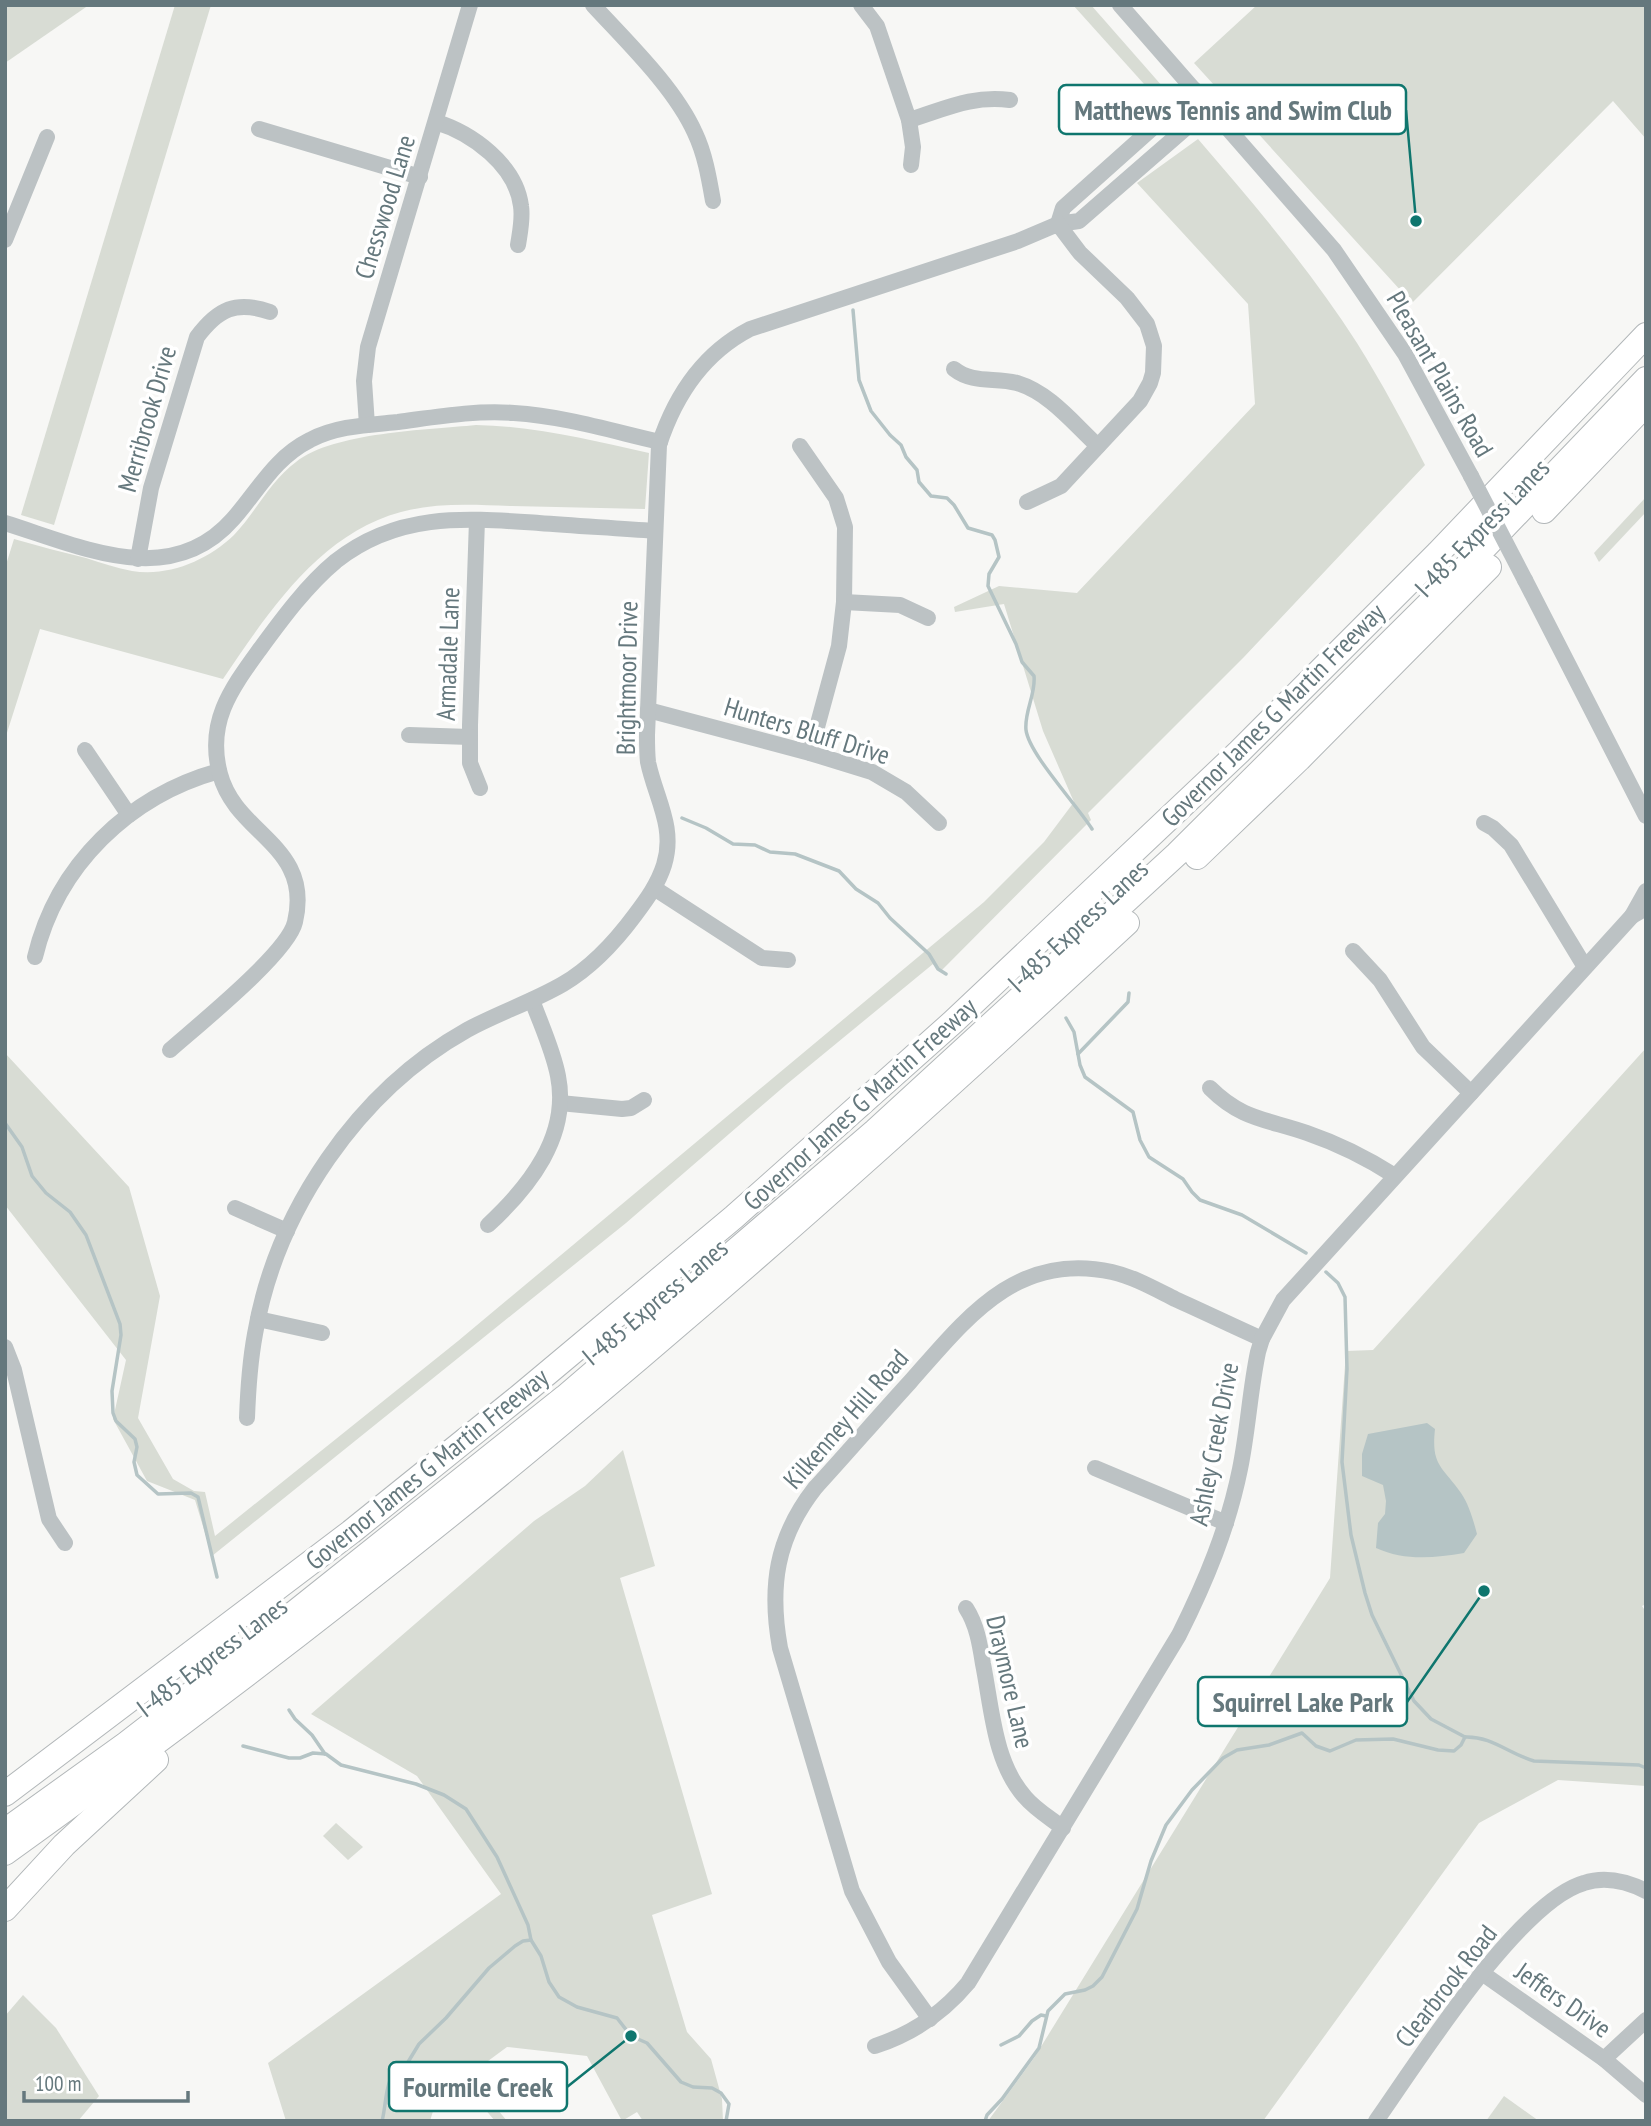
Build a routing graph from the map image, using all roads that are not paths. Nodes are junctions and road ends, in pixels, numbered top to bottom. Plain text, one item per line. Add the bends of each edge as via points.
1 (470, 5) edge
2 (593, 5) edge
3 (860, 5) edge
4 (1120, 5) edge
5 (1195, 90) junction
6 (1010, 100) dead end
7 (1210, 107) junction
8 (909, 120) junction
9 (436, 122) junction
10 (259, 128) dead end
11 (47, 137) dead end
12 (911, 165) dead end
13 (420, 177) junction
14 (713, 201) dead end
15 (1058, 224) junction
16 (5, 240) edge
17 (518, 244) dead end
18 (270, 312) dead end
19 (1646, 335) edge
20 (1646, 357) edge
21 (954, 369) dead end
22 (1646, 379) edge
23 (1646, 404) edge
24 (367, 425) junction
25 (660, 442) junction
26 (800, 446) dead end
27 (1097, 446) junction
28 (1554, 454) junction
29 (1027, 502) dead end
30 (478, 520) junction
31 (5, 523) edge
32 (655, 531) junction
33 (1438, 553) junction
34 (138, 559) junction
35 (844, 602) junction
36 (928, 618) dead end
37 (648, 710) junction
38 (409, 735) dead end
39 (470, 737) junction
40 (85, 750) dead end
41 (810, 753) junction
42 (219, 771) junction
43 (480, 788) dead end
44 (129, 815) junction
45 (1646, 816) edge
46 (939, 823) dead end
47 (1484, 823) dead end
48 (654, 888) junction
49 (1646, 891) edge
50 (1639, 912) edge
51 (1353, 951) dead end
52 (35, 957) dead end
53 (788, 960) dead end
54 (1585, 967) junction
55 (532, 1000) junction
56 (170, 1050) dead end
57 (1210, 1088) dead end
58 (1471, 1093) junction
59 (644, 1100) dead end
60 (560, 1104) junction
61 (1395, 1176) junction
62 (234, 1208) dead end
63 (488, 1225) dead end
64 (288, 1231) junction
65 (258, 1318) junction
66 (323, 1334) dead end
67 (1262, 1339) junction
68 (5, 1347) edge
69 (247, 1418) dead end
70 (1095, 1468) dead end
71 (1226, 1523) junction
72 (65, 1543) dead end
73 (966, 1608) dead end
74 (264, 1660) junction
75 (100, 1724) junction
76 (5, 1778) edge
77 (5, 1794) edge
78 (5, 1811) edge
79 (1063, 1828) junction
80 (5, 1831) edge
81 (5, 1853) edge
82 (1646, 1891) edge
83 (5, 1909) edge
84 (1482, 1973) junction
85 (930, 2019) junction
86 (1646, 2020) edge
87 (875, 2046) dead end
88 (1604, 2059) junction
89 (1646, 2095) edge
90 (1376, 2121) edge

1 - 9 street, Chesswood Lane
2 - 14 street via 687,116 703,154
3 - 8 street via 877,26
4 - 5 street, Pleasant Plains Road
5 - 7 street, Pleasant Plains Road
5 - 15 street via 1063,208
6 - 8 street via 976,99
7 - 15 street, Brightmoor Drive via 1079,221
7 - 45 street, Pleasant Plains Road, bridge via 1334,250 1405,354
8 - 12 street
9 - 13 street, Chesswood Lane
9 - 17 street via 463,131 480,143 510,178 521,206
10 - 13 street
11 - 16 street
13 - 24 street, Chesswood Lane via 368,347 364,381
15 - 25 street, Brightmoor Drive via 741,334 691,377
15 - 27 street via 1138,310 1154,346 1153,373 1146,393
18 - 34 street, Merribrook Drive via 255,306 233,307 212,318 197,337 151,488
19 - 33 highway, Governor James G Martin Freeway
20 - 28 highway, I-485 Express Lanes
21 - 27 street via 966,376 1014,382 1035,390
22 - 80 highway, I-485 Express Lanes via 1454,579 1177,854 875,1131 565,1397 254,1646
23 - 74 highway, Governor James G Martin Freeway via 1299,759 952,1084 684,1320 395,1559
24 - 25 street via 511,412 555,417
24 - 34 street via 312,439 287,455 232,520 197,548 167,558
25 - 32 street, Brightmoor Drive
26 - 35 street via 844,516
27 - 29 street via 1061,486
28 - 33 highway
28 - 78 highway, I-485 Express Lanes via 1167,844 952,1044 715,1253 374,1534
30 - 32 street
30 - 39 street, Armadale Lane
30 - 42 street via 441,520 387,531 322,574 273,631 223,705 215,741
31 - 34 street
32 - 37 street, Brightmoor Drive
33 - 75 highway, Governor James G Martin Freeway via 1098,886 734,1217 351,1532
35 - 36 street via 900,605
35 - 41 street via 835,666
37 - 41 street, Hunters Bluff Drive
37 - 48 street, Brightmoor Drive via 648,762 664,809 668,841
38 - 39 street
39 - 43 street, Armadale Lane via 472,773
40 - 44 street
41 - 46 street, Hunters Bluff Drive via 888,780
42 - 44 street via 179,784
42 - 56 street via 239,809 290,864 297,888 295,922 283,946
44 - 52 street via 72,873 45,924
47 - 54 street via 1511,845
48 - 53 street via 762,958
48 - 55 street, Brightmoor Drive via 599,957
49 - 50 street, Ashley Creek Drive
50 - 54 street, Ashley Creek Drive
51 - 58 street via 1380,980 1423,1047
54 - 58 street, Ashley Creek Drive
55 - 60 street via 556,1064
55 - 64 street, Brightmoor Drive via 453,1039 388,1090 334,1150
57 - 61 street via 1240,1112 1330,1141
58 - 61 street, Ashley Creek Drive
59 - 60 street via 622,1109
60 - 63 street via 537,1171
61 - 67 street, Ashley Creek Drive via 1290,1292
62 - 64 street
64 - 65 street, Brightmoor Drive
65 - 66 street
65 - 69 street, Brightmoor Drive
67 - 71 street, Ashley Creek Drive via 1241,1465
67 - 85 street, Kilkenney Hill Road via 1114,1273 1059,1270 1022,1280 971,1314 815,1488 793,1519 774,1588 780,1648 852,1891 889,1962
68 - 72 street via 49,1519
70 - 71 street
71 - 79 street, Ashley Creek Drive via 1206,1580 1179,1635
73 - 79 street, Draymore Lane via 978,1637 1006,1768 1027,1800
74 - 81 highway, Governor James G Martin Freeway
74 - 83 highway via 245,1686 144,1770
75 - 76 highway
75 - 77 highway, Governor James G Martin Freeway
79 - 85 street, Ashley Creek Drive via 968,1983
82 - 84 street, Clearbrook Road via 1599,1879 1572,1888 1544,1907
84 - 88 street, Jeffers Drive
84 - 90 street, Clearbrook Road
85 - 87 street, Ashley Creek Drive
86 - 88 street
88 - 89 street, Jeffers Drive

